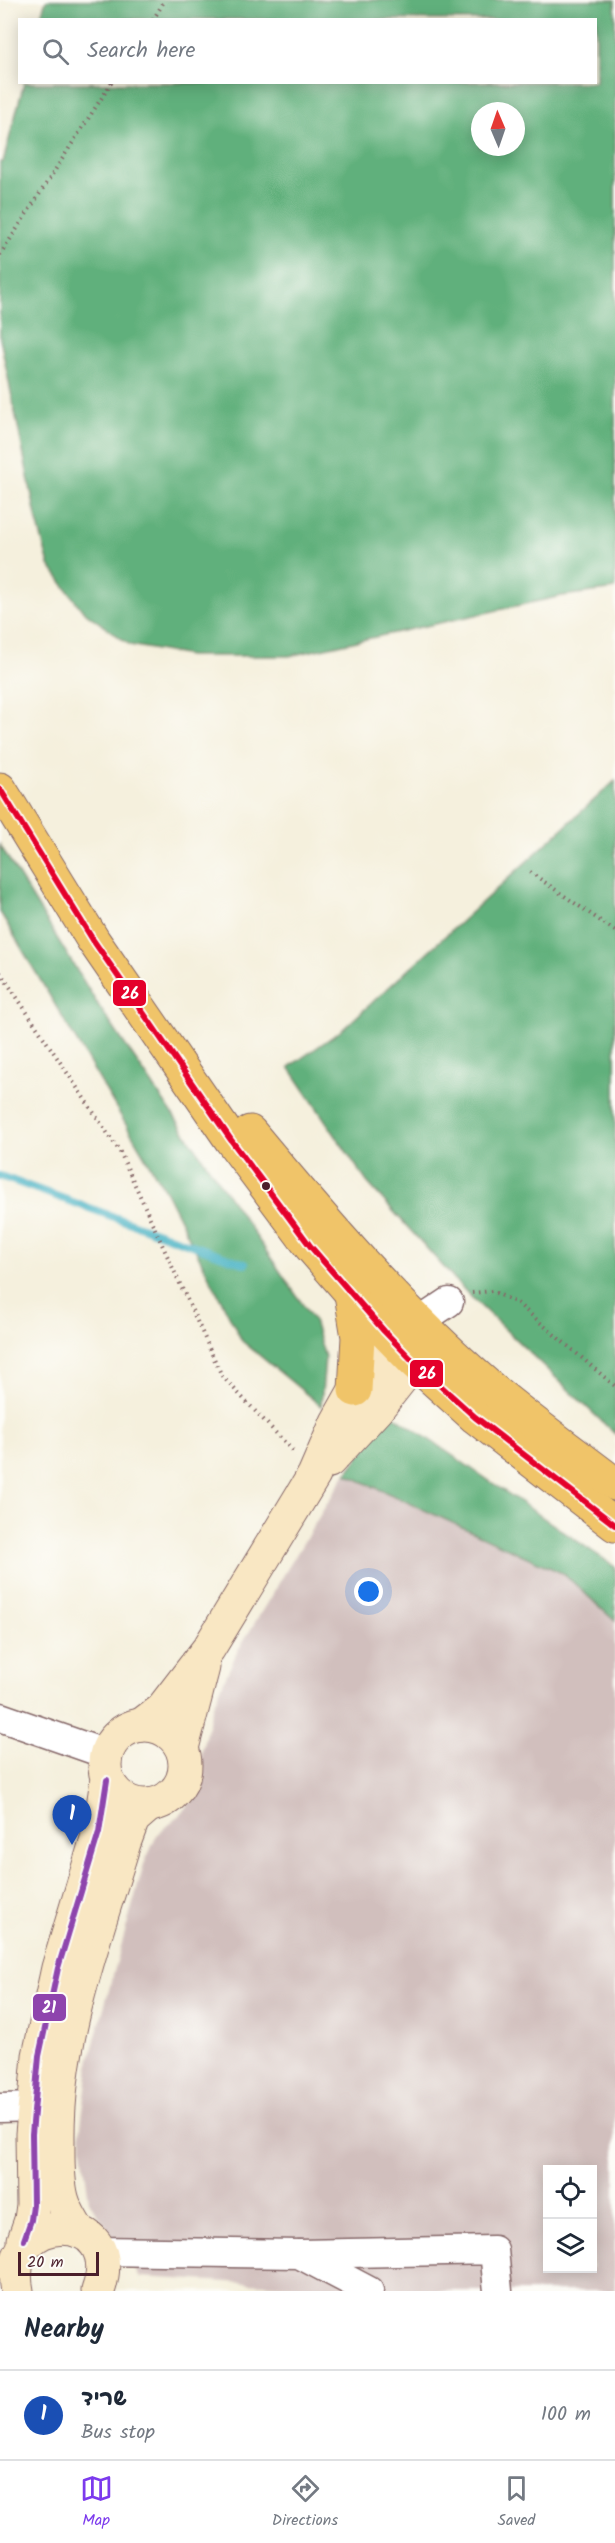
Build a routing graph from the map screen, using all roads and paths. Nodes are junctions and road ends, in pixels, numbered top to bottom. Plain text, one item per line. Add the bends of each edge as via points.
1 (165, 0) edge
2 (154, 18) edge
3 (111, 84) edge
4 (0, 255) edge
5 (0, 789) edge
6 (530, 872) dead end
7 (615, 931) edge
8 (93, 940) junction
9 (0, 972) edge
10 (351, 1294) junction
11 (449, 1302) joint
12 (419, 1322) junction
13 (404, 1352) junction
14 (615, 1386) edge
15 (355, 1390) junction
16 (314, 1475) junction
17 (615, 1484) edge
18 (615, 1525) edge
19 (209, 1648) junction
20 (0, 1717) edge
21 (141, 1725) junction
22 (182, 1748) junction
23 (107, 1767) junction
24 (149, 1805) junction
25 (34, 2107) junction
26 (0, 2108) edge
27 (24, 2240) junction
28 (88, 2241) junction
29 (299, 2254) junction
30 (17, 2291) edge
31 (98, 2291) edge
32 (369, 2291) edge
33 (498, 2291) edge

1 - 2 path
3 - 4 path
5 - 8 highway
6 - 7 path
8 - 10 highway via 237,1149
8 - 12 highway via 320,1217
9 - 16 path via 120,1152 222,1376
10 - 13 highway
10 - 15 highway via 359,1344
11 - 12 street
11 - 14 path via 468,1294 503,1294
12 - 13 street
12 - 17 highway via 487,1384
13 - 15 street
13 - 16 street via 359,1430
13 - 18 highway via 475,1417
15 - 16 street
16 - 19 street
19 - 21 street via 162,1709
19 - 22 street
20 - 23 street
21 - 22 street via 165,1730
21 - 23 street via 119,1734
22 - 24 street via 185,1773 180,1785 161,1802
23 - 24 street via 114,1791 136,1804
23 - 25 street via 99,1832 46,2016
24 - 28 street via 133,1820 124,1843 78,1995 63,2064 58,2178 66,2211
25 - 26 street
25 - 27 street via 33,2205
27 - 28 street via 50,2227 64,2227
27 - 30 street via 12,2266
28 - 29 street
28 - 31 street via 102,2265
29 - 32 street
29 - 33 street via 494,2250

